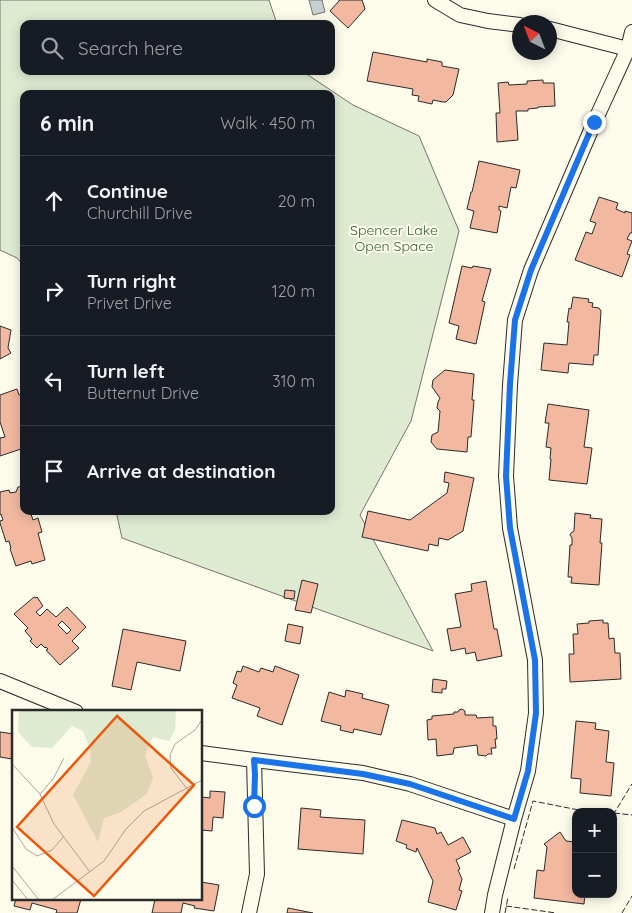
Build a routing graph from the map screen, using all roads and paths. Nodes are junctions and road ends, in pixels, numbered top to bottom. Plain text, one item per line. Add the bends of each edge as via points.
1 (435, 0) edge
2 (512, 24) edge
3 (557, 31) edge
4 (632, 32) edge
5 (628, 49) junction
6 (0, 681) edge
7 (71, 710) edge
8 (202, 753) edge
9 (254, 760) junction
10 (514, 819) junction
11 (249, 913) edge
12 (492, 913) edge

1 - 2 street via 460,15
3 - 5 street
4 - 5 street
5 - 10 street via 531,270 515,320 506,476 510,528 535,660 536,713 528,771
6 - 7 street
8 - 9 street
9 - 10 street via 410,784
9 - 11 street via 257,874
10 - 12 street

